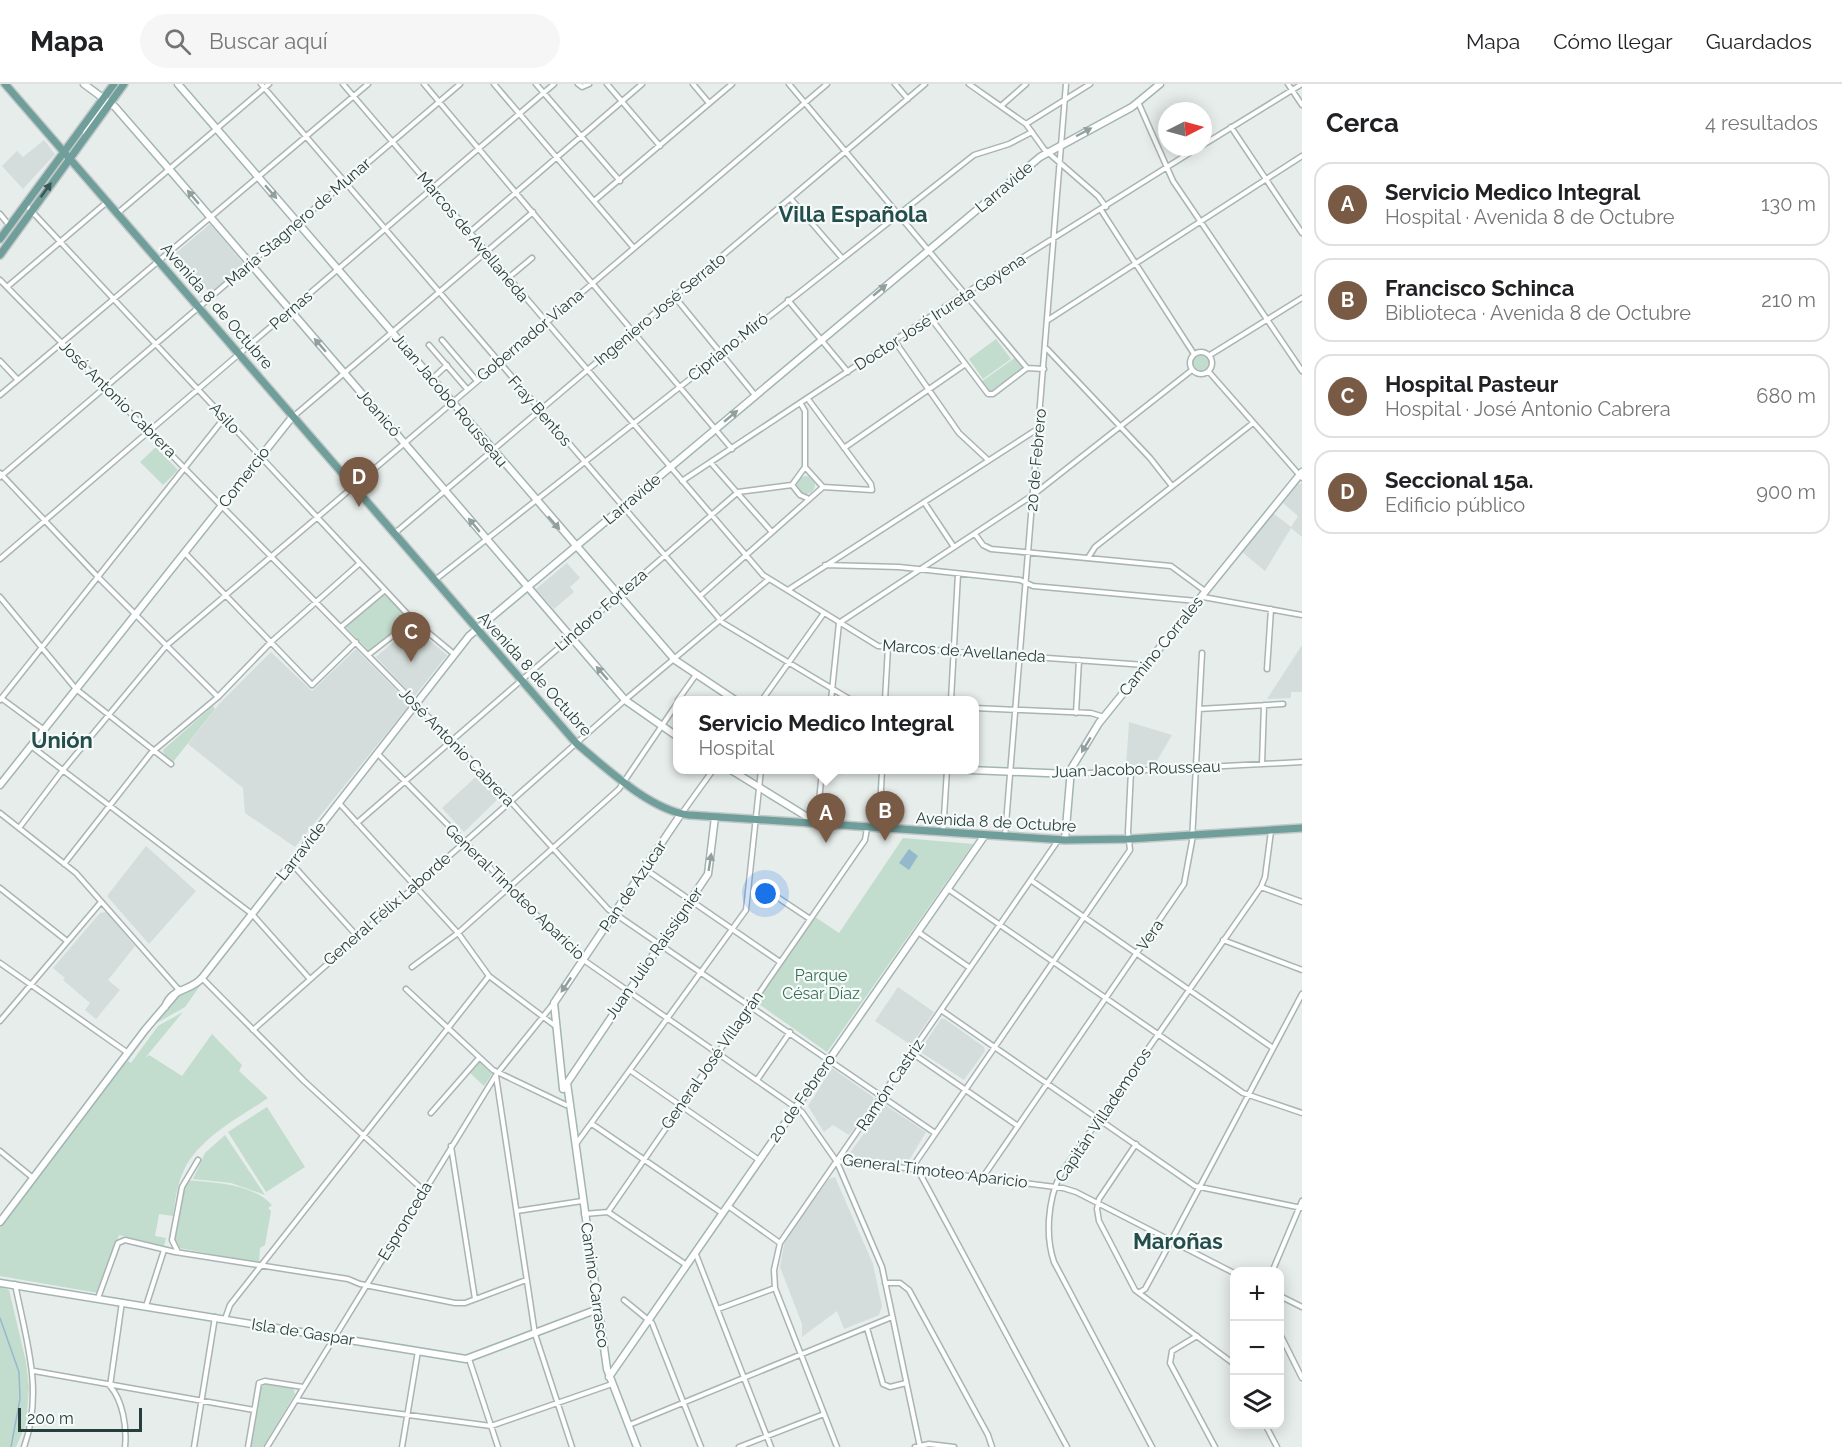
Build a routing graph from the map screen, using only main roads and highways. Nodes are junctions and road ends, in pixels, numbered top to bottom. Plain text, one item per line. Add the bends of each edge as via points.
1 (5, 84) edge
2 (114, 84) edge
3 (124, 84) edge
4 (64, 150) junction
5 (71, 157) junction
6 (8, 227) junction
7 (0, 238) edge
8 (0, 245) edge
9 (0, 255) edge
10 (1302, 828) edge

1 - 4 main road, Avenida 8 de Octubre
2 - 4 main road
3 - 5 main road
4 - 5 main road, Avenida 8 de Octubre
4 - 6 main road
9 -> 5 main road
5 - 10 main road, Avenida 8 de Octubre via 576,743 625,782 681,814 1062,840
6 - 7 main road
6 - 8 main road

